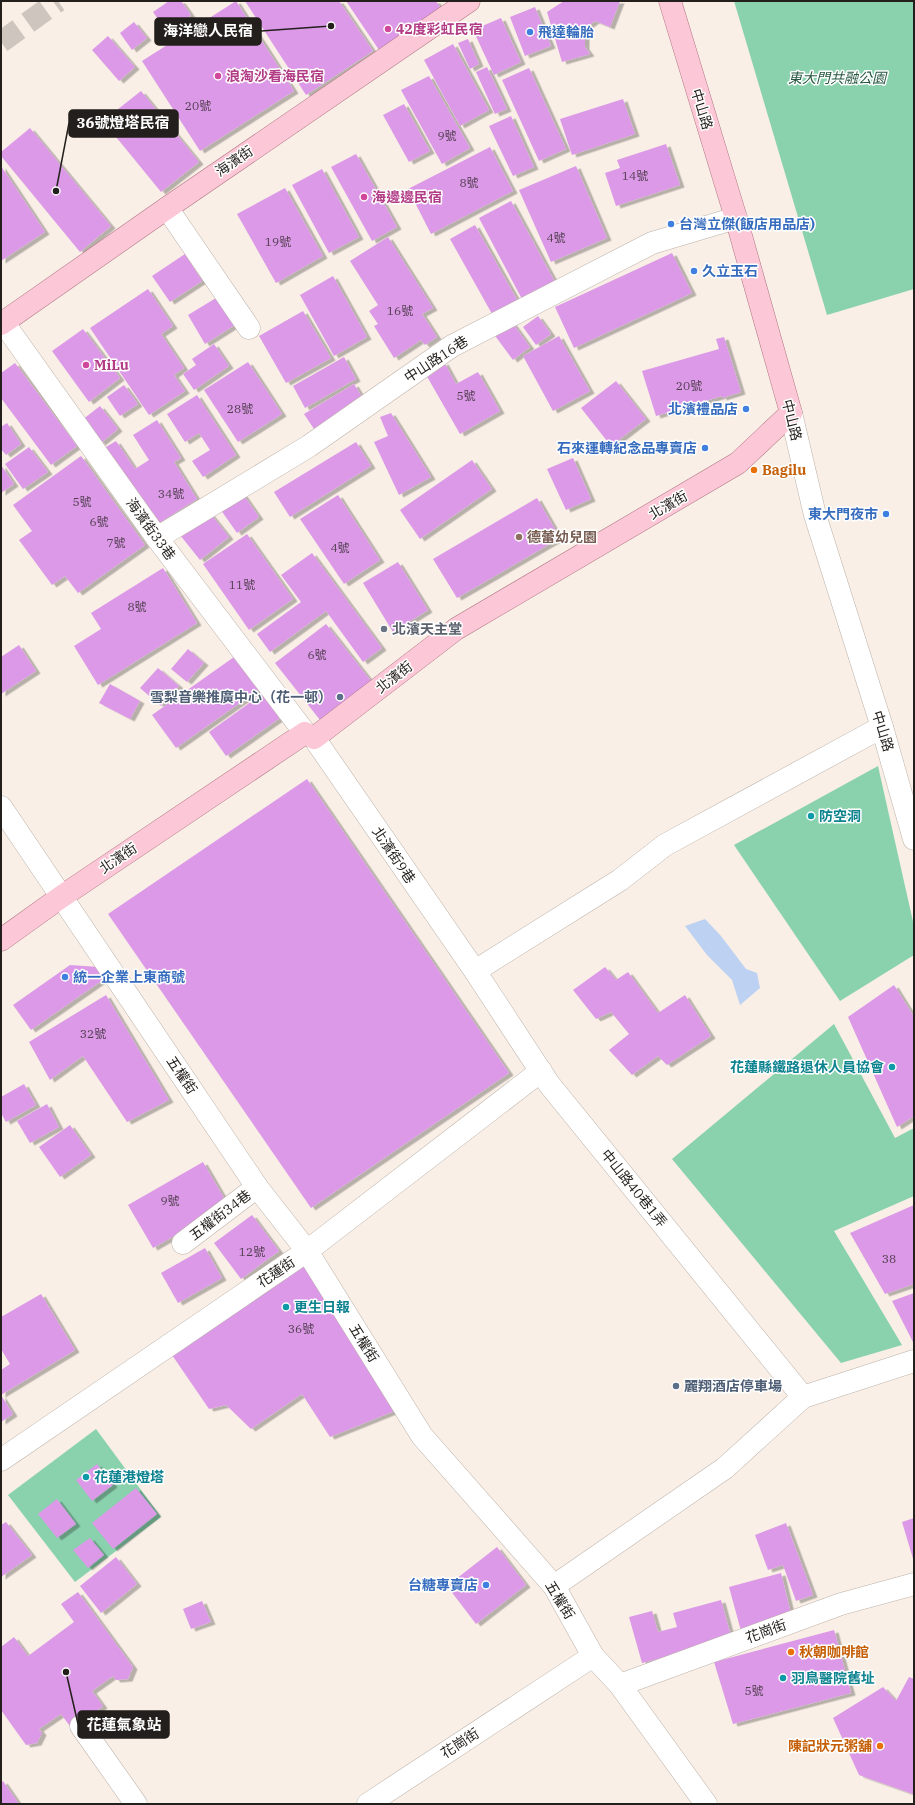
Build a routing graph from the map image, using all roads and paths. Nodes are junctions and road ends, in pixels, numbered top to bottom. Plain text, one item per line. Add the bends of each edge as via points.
1 (469, 1) edge
2 (670, 1) edge
3 (166, 208) junction
4 (736, 218) junction
5 (2, 323) edge
6 (249, 328) dead end
7 (791, 413) junction
8 (157, 538) junction
9 (882, 727) junction
10 (310, 736) junction
11 (1, 806) edge
12 (914, 839) edge
13 (61, 897) junction
14 (1, 940) edge
15 (475, 971) junction
16 (541, 1071) junction
17 (257, 1186) junction
18 (183, 1243) dead end
19 (307, 1251) junction
20 (914, 1361) edge
21 (802, 1397) junction
22 (1, 1460) edge
23 (914, 1584) edge
24 (554, 1586) junction
25 (593, 1656) junction
26 (620, 1685) junction
27 (81, 1726) dead end
28 (136, 1804) edge
29 (368, 1804) edge
30 (706, 1804) edge

1 - 3 main road, 海濱街
2 - 4 main road, 中山路
3 - 5 main road, 海濱街
3 - 6 street
4 - 7 main road, 中山路
4 - 8 street, 中山路16巷 via 652,243 452,346 309,446
5 - 8 street, 海濱街33巷
7 - 9 street, 中山路 via 815,515
7 - 10 main road, 北濱街 via 738,463 456,629
8 - 10 street, 海濱街33巷
9 - 12 street, 中山路
9 - 15 street via 665,845 620,880
10 - 13 main road, 北濱街
10 - 15 street, 北濱街9巷
11 - 13 street, 五權街
13 - 14 main road, 北濱街
13 - 17 street, 五權街
15 - 16 street, 中山路40巷1弄
16 - 19 street, 花蓮街
16 - 21 street, 中山路40巷1弄
17 - 18 street, 五權街34巷
17 - 19 street, 五權街
19 - 22 street, 花蓮街
19 - 24 street, 五權街 via 422,1436
20 - 21 street
21 - 24 street via 724,1468
23 - 26 street, 花崗街 via 841,1604
24 - 25 street, 五權街
25 - 26 street, 五權街
25 - 29 street, 花崗街
26 - 30 street, 五權街
27 - 28 street

